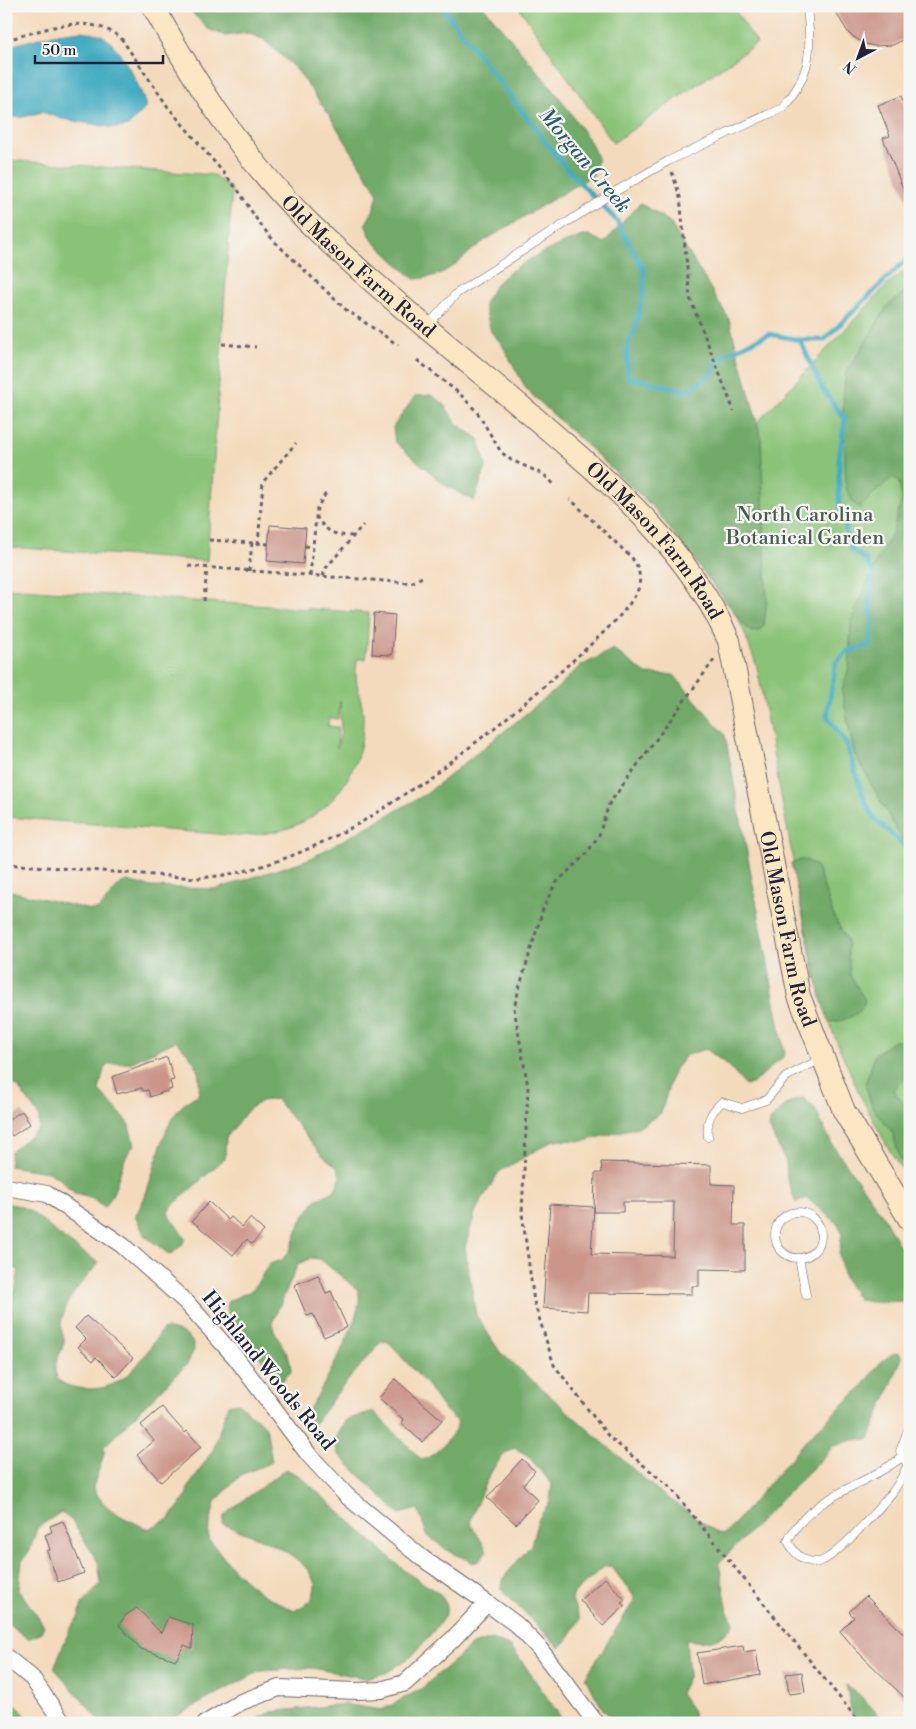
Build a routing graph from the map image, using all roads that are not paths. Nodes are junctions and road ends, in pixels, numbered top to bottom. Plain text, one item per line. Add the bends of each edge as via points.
1 (153, 6) edge
2 (807, 6) edge
3 (427, 327) junction
4 (823, 1059) junction
5 (708, 1137) dead end
6 (6, 1187) edge
7 (910, 1220) edge
8 (799, 1258) junction
9 (806, 1295) dead end
10 (910, 1426) edge
11 (902, 1457) junction
12 (909, 1469) edge
13 (487, 1603) junction
14 (6, 1657) edge
15 (63, 1723) edge
16 (206, 1723) edge
17 (596, 1723) edge

1 - 3 street, Old Mason Farm Road via 213,108 243,151 309,222
2 - 3 lane via 811,48 808,67 796,92 782,108 668,161 611,194 457,293
3 - 4 street, Old Mason Farm Road via 561,440 649,522 697,580 719,618 729,640 798,996
4 - 5 lane via 786,1076 766,1100 742,1108 722,1102 706,1122
4 - 7 street, Old Mason Farm Road via 844,1111
6 - 13 street, Highland Woods Road via 47,1194 122,1245 187,1303 236,1358 309,1455 347,1496 422,1558
8 - 8 lane via 812,1254 821,1234 820,1227 811,1216 796,1212 782,1219 775,1233 779,1248
8 - 9 lane
10 - 11 lane via 900,1451
11 - 12 lane
11 - 12 lane via 886,1470 814,1508 794,1529 788,1541 799,1556 807,1561 820,1562 840,1549 892,1493
13 - 16 street via 405,1683 365,1691 279,1688 241,1702
13 - 17 street, Highland Woods Road via 517,1625 539,1648
14 - 15 street via 32,1678

